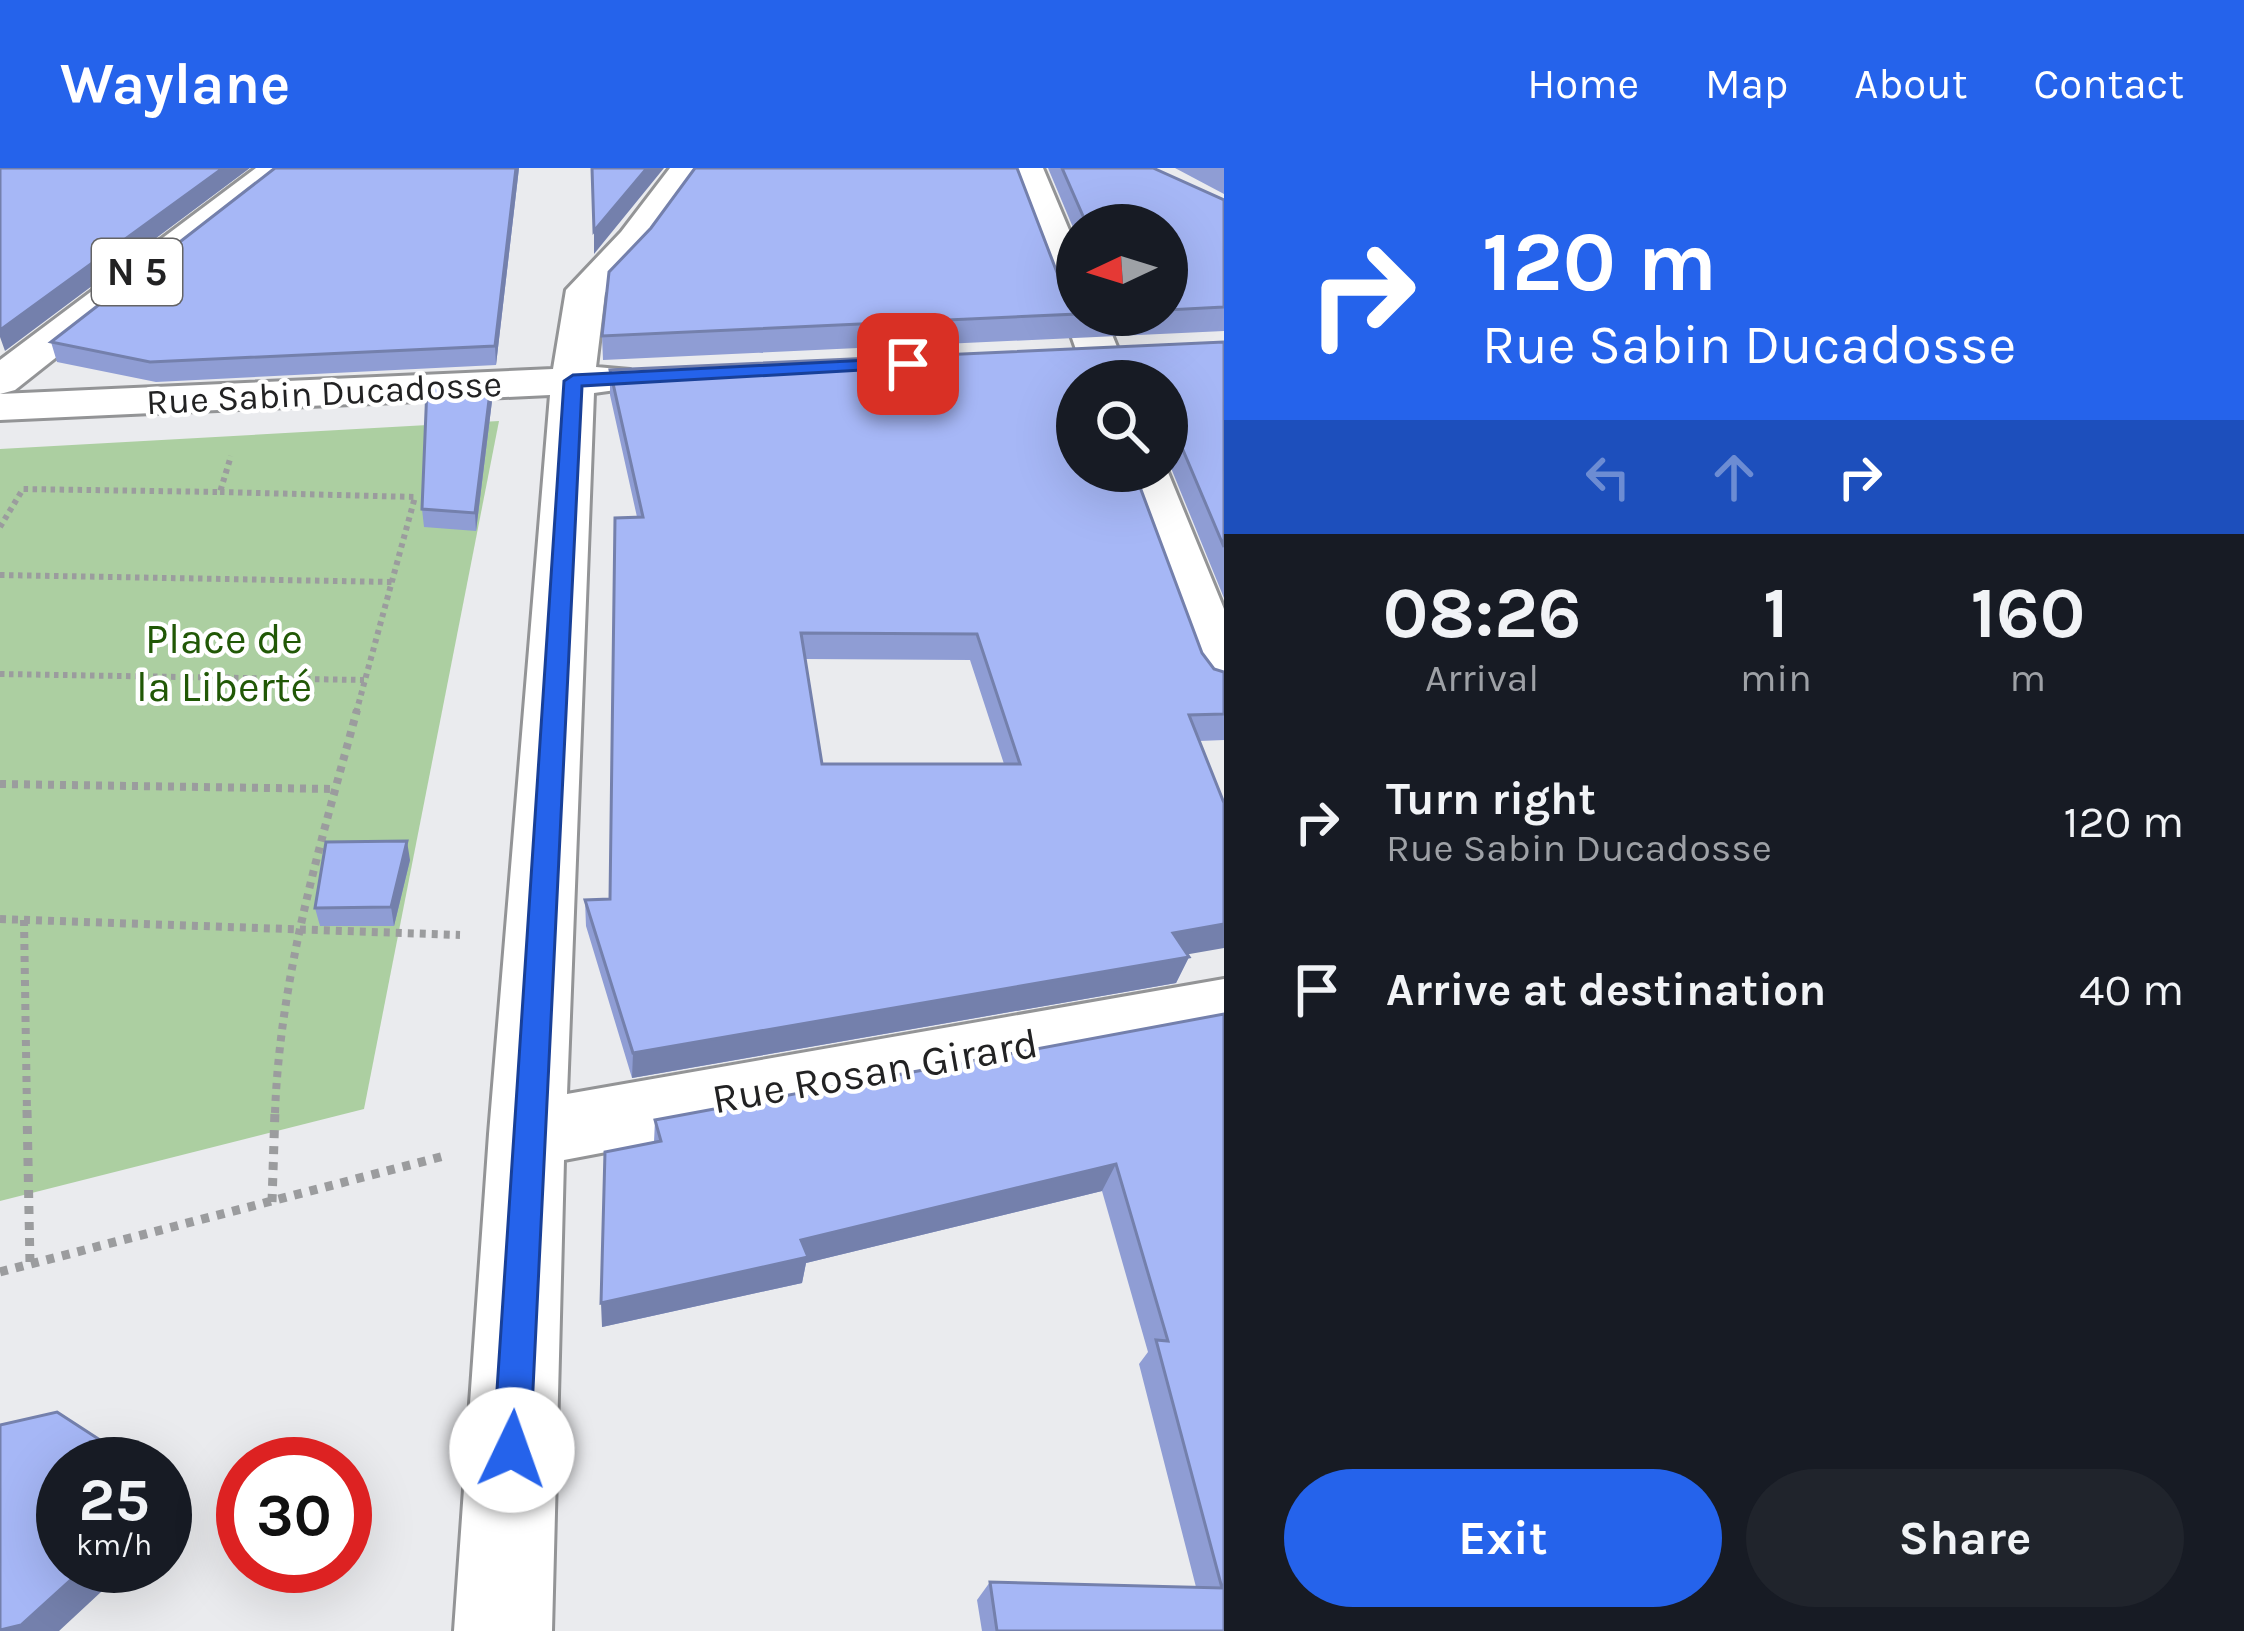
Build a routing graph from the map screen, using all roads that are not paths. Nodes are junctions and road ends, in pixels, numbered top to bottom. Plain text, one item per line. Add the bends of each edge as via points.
1 (278, 168) edge
2 (688, 168) edge
3 (1026, 168) edge
4 (1056, 244) edge
5 (1108, 350) edge
6 (1051, 356) edge
7 (645, 377) edge
8 (0, 381) edge
9 (573, 381) junction
10 (0, 407) edge
11 (1152, 492) edge
12 (1224, 678) edge
13 (1224, 1007) edge
14 (527, 1134) junction
15 (502, 1631) edge

1 - 8 street, N 5
2 - 9 street via 586,290
3 - 4 street
5 - 6 street
7 - 9 street, Rue Sabin Ducadosse
9 - 10 street, Rue Sabin Ducadosse
9 - 14 street
11 - 12 street
13 - 14 street, Rue Rosan Girard
14 - 15 street

